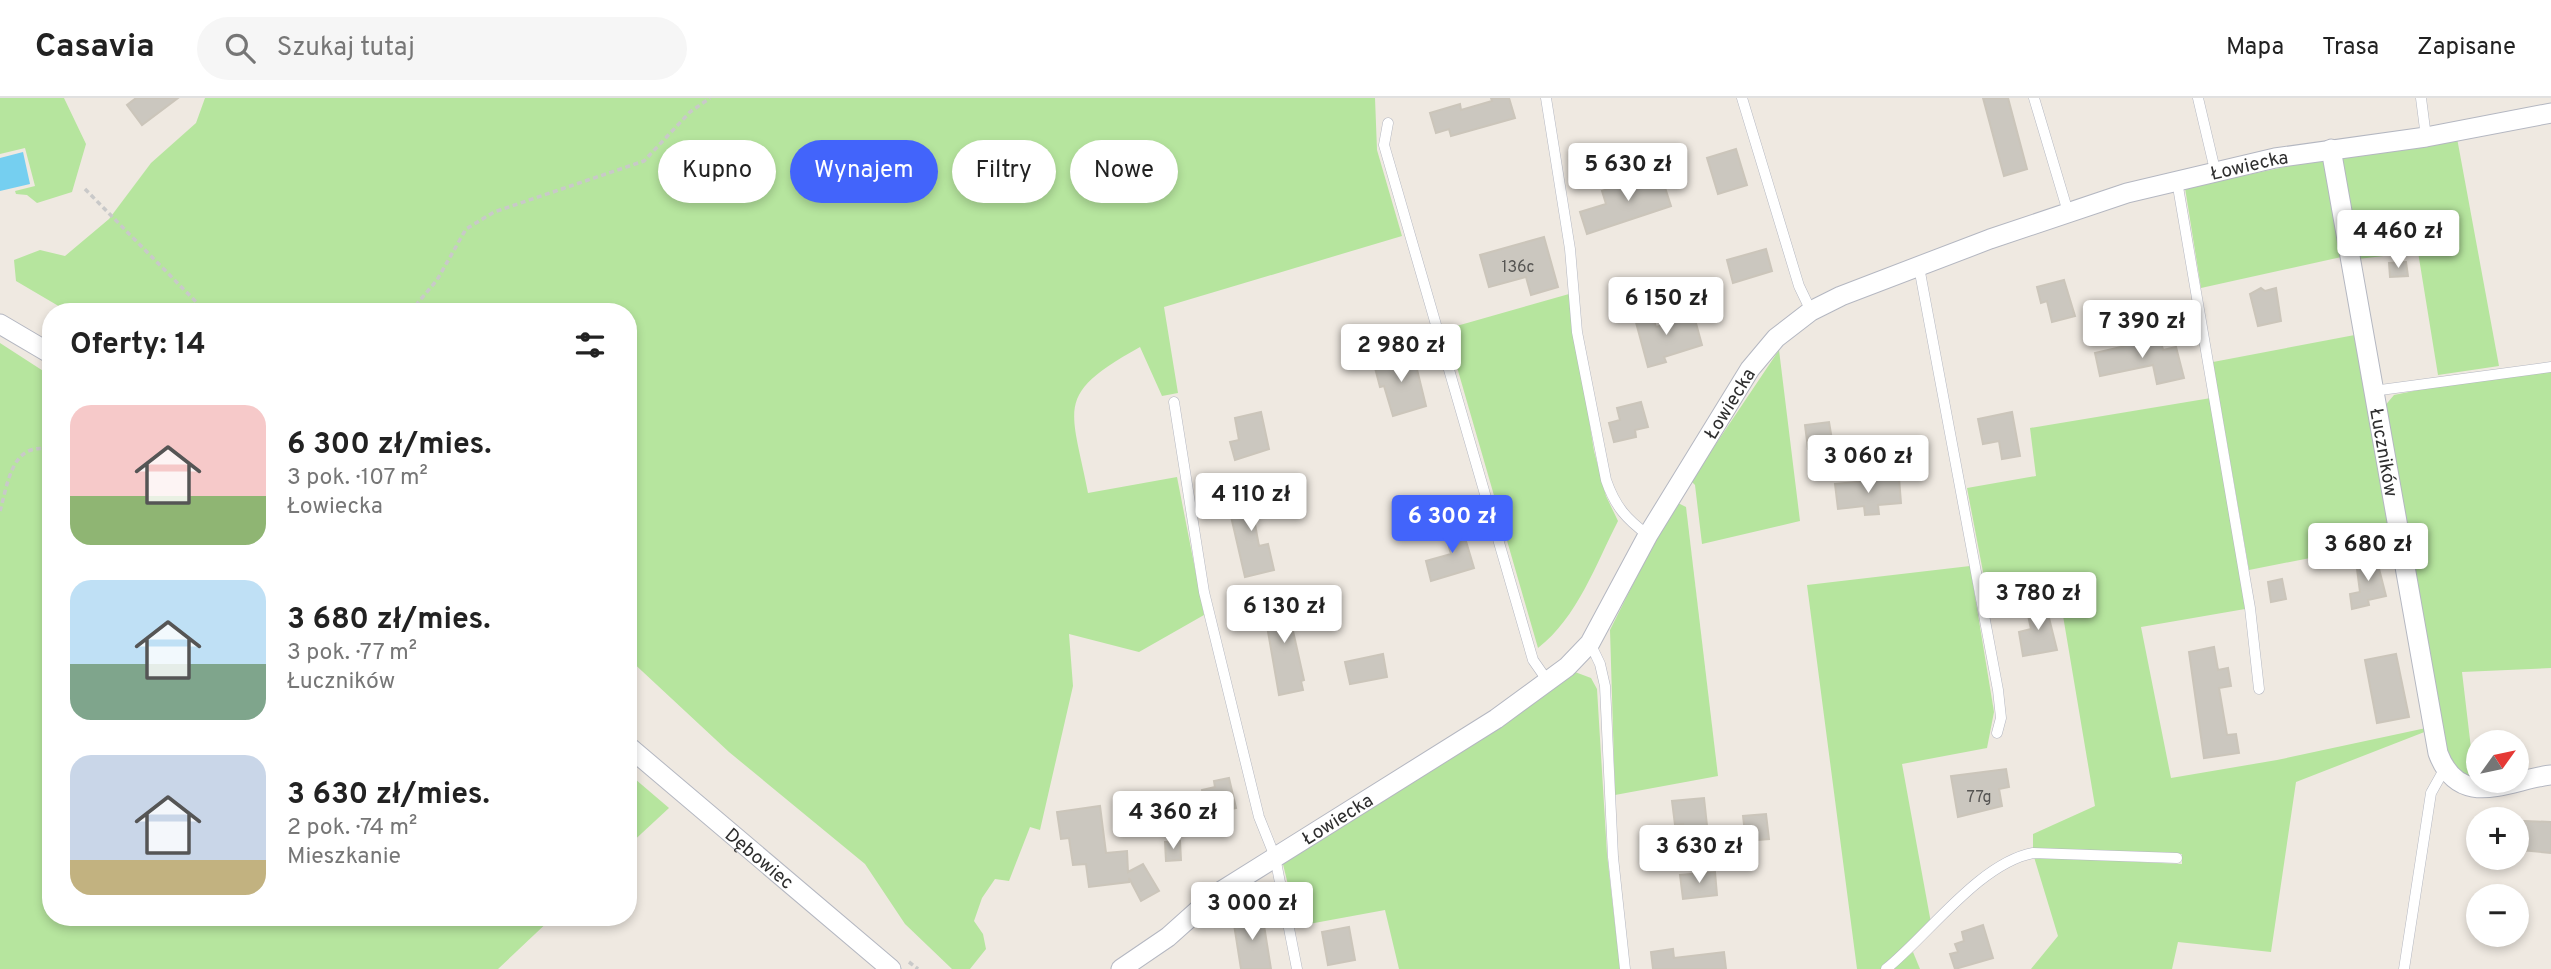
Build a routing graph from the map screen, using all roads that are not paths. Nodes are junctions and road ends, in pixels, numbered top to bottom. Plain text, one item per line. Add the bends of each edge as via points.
1 (1546, 98) edge
2 (1742, 98) edge
3 (2034, 98) edge
4 (2198, 98) edge
5 (2421, 98) edge
6 (2551, 113) edge
7 (1388, 123) dead end
8 (2426, 137) junction
9 (2331, 149) junction
10 (2215, 170) junction
11 (2177, 181) junction
12 (2068, 212) junction
13 (1919, 267) junction
14 (1811, 311) junction
15 (0, 324) edge
16 (42, 349) edge
17 (2551, 366) edge
18 (2372, 391) junction
19 (1174, 402) dead end
20 (1648, 535) junction
21 (1590, 643) junction
22 (1549, 683) junction
23 (2259, 689) dead end
24 (1997, 733) dead end
25 (637, 754) edge
26 (2445, 768) junction
27 (2551, 775) edge
28 (1275, 857) junction
29 (2176, 858) dead end
30 (891, 969) edge
31 (1121, 969) edge
32 (1297, 969) edge
33 (1625, 969) edge
34 (1886, 969) edge
35 (2404, 969) edge

1 - 20 lane via 1570,249 1577,332 1606,480 1626,519
2 - 14 lane via 1799,286
3 - 12 lane
4 - 10 lane
5 - 8 lane
6 - 8 street, Łowiecka
7 - 22 lane via 1384,145 1533,660
8 - 9 street, Łowiecka
9 - 10 street, Łowiecka
9 - 18 street, Łuczników
10 - 11 street, Łowiecka
11 - 12 street, Łowiecka
11 - 23 lane
12 - 13 street, Łowiecka
13 - 14 street, Łowiecka
13 - 24 lane via 1998,690 2001,718
14 - 20 street, Łowiecka via 1789,325 1750,369
15 - 16 street
17 - 18 lane
18 - 26 street, Łuczników via 2432,729
19 - 28 lane via 1204,592 1259,817
20 - 21 street, Łowiecka
21 - 22 street, Łowiecka
21 - 33 lane via 1605,686 1613,857
22 - 28 street, Łowiecka
25 - 30 street, Dębowiec
26 - 27 street via 2464,783 2483,788
26 - 35 lane via 2431,793
28 - 31 street, Łowiecka via 1215,895 1168,937
28 - 32 lane
29 - 34 lane via 2018,856 1978,882

